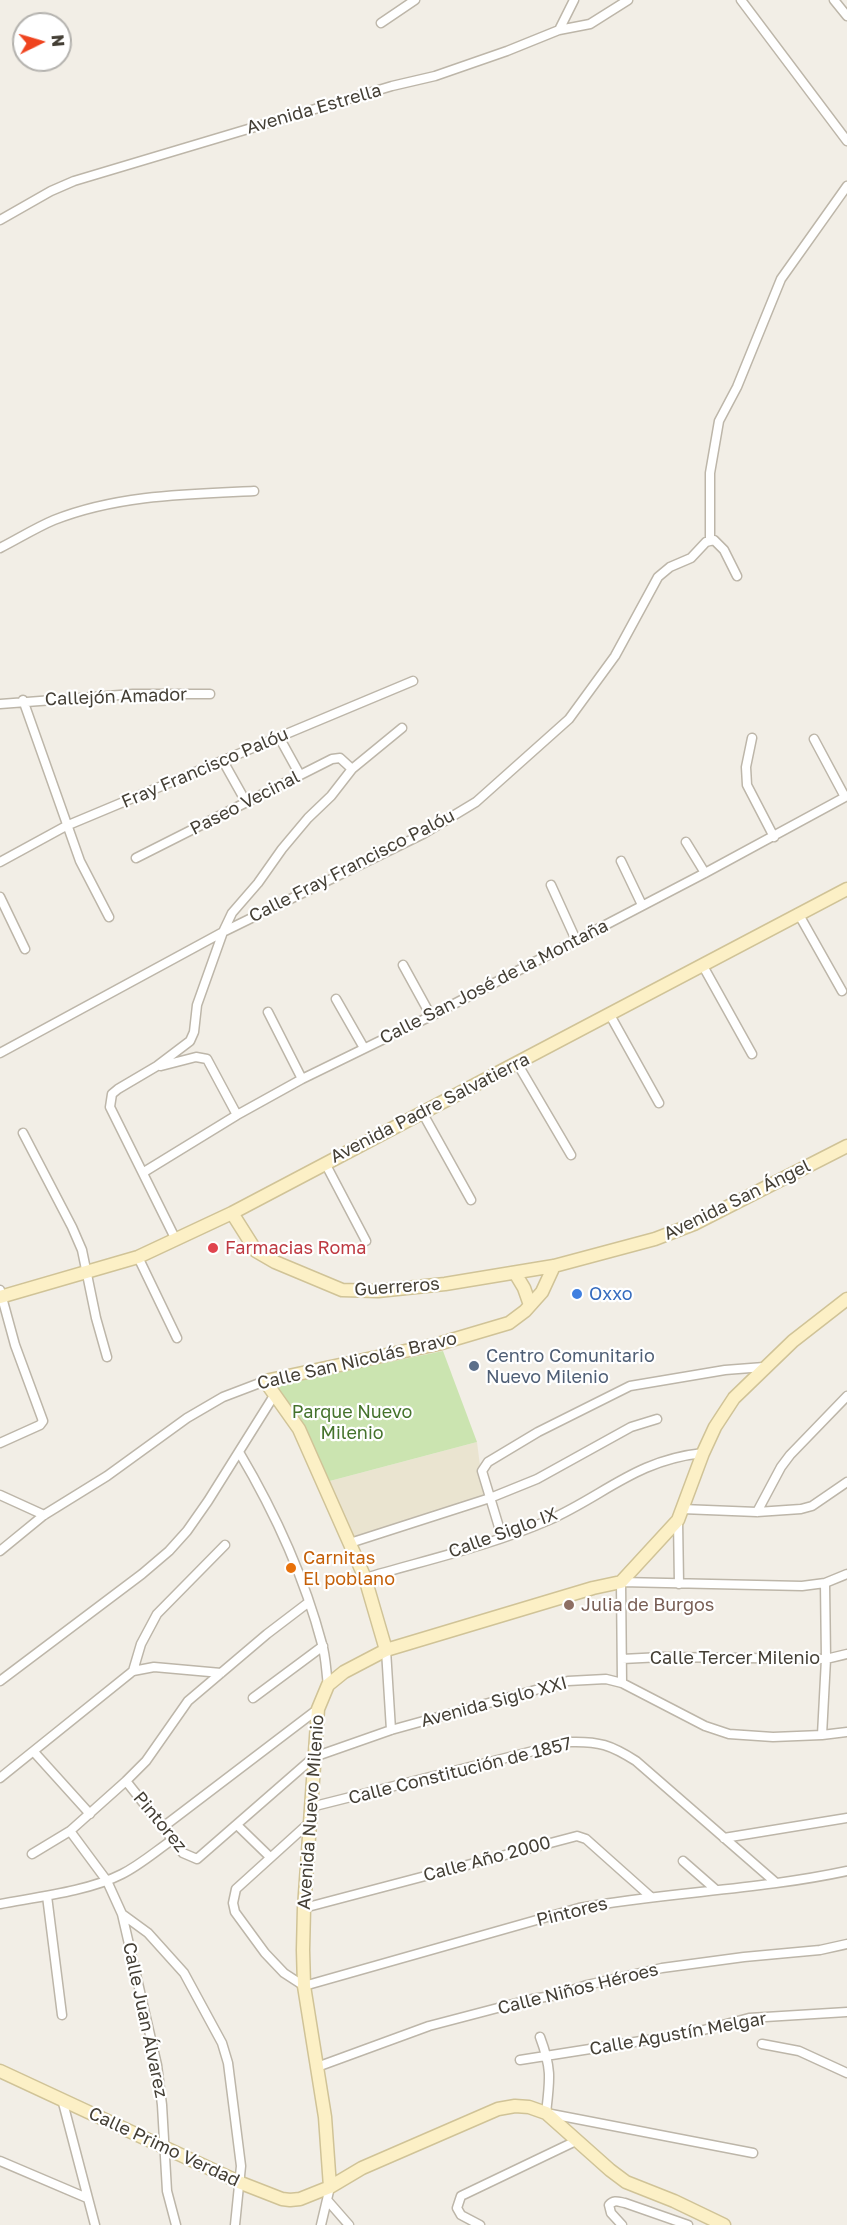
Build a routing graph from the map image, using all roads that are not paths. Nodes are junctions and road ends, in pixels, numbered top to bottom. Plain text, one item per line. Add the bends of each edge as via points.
1 (415, 0) edge
2 (574, 0) edge
3 (628, 0) edge
4 (741, 0) edge
5 (834, 0) edge
6 (847, 16) edge
7 (381, 23) dead end
8 (559, 30) junction
9 (847, 141) edge
10 (847, 186) edge
11 (0, 220) edge
12 (254, 491) dead end
13 (710, 541) junction
14 (0, 548) edge
15 (736, 576) dead end
16 (413, 681) dead end
17 (210, 694) dead end
18 (23, 700) junction
19 (0, 704) edge
20 (402, 728) dead end
21 (279, 737) junction
22 (753, 738) dead end
23 (814, 739) dead end
24 (224, 762) junction
25 (352, 769) junction
26 (300, 775) junction
27 (846, 796) edge
28 (246, 802) junction
29 (66, 826) junction
30 (774, 837) junction
31 (686, 842) dead end
32 (136, 858) dead end
33 (621, 861) dead end
34 (0, 862) edge
35 (705, 873) junction
36 (551, 885) dead end
37 (847, 889) edge
38 (0, 897) edge
39 (642, 905) junction
40 (798, 914) junction
41 (109, 916) dead end
42 (223, 932) junction
43 (576, 940) junction
44 (25, 949) dead end
45 (403, 965) dead end
46 (702, 966) junction
47 (842, 991) dead end
48 (336, 999) dead end
49 (268, 1012) dead end
50 (610, 1015) junction
51 (431, 1016) junction
52 (364, 1048) junction
53 (0, 1053) edge
54 (752, 1054) dead end
55 (517, 1063) junction
56 (157, 1066) junction
57 (302, 1079) junction
58 (659, 1103) dead end
59 (422, 1112) junction
60 (237, 1115) junction
61 (23, 1133) dead end
62 (847, 1146) edge
63 (571, 1155) dead end
64 (325, 1163) junction
65 (144, 1172) junction
66 (471, 1200) dead end
67 (232, 1213) junction
68 (176, 1240) junction
69 (366, 1241) dead end
70 (138, 1257) junction
71 (554, 1266) junction
72 (86, 1273) junction
73 (515, 1273) junction
74 (1, 1294) edge
75 (847, 1299) edge
76 (530, 1305) junction
77 (177, 1338) dead end
78 (107, 1357) dead end
79 (764, 1366) junction
80 (265, 1381) junction
81 (275, 1394) junction
82 (847, 1396) edge
83 (657, 1419) dead end
84 (0, 1443) edge
85 (239, 1452) junction
86 (702, 1453) junction
87 (847, 1482) edge
88 (0, 1495) edge
89 (490, 1498) junction
90 (758, 1512) junction
91 (680, 1514) junction
92 (44, 1515) junction
93 (502, 1537) junction
94 (350, 1543) junction
95 (225, 1545) dead end
96 (0, 1551) edge
97 (847, 1574) edge
98 (365, 1578) junction
99 (621, 1582) junction
100 (825, 1583) junction
101 (679, 1584) junction
102 (309, 1602) junction
103 (323, 1646) junction
104 (386, 1650) junction
105 (847, 1654) edge
106 (622, 1659) junction
107 (826, 1659) junction
108 (133, 1671) junction
109 (221, 1673) junction
110 (0, 1681) edge
111 (622, 1683) junction
112 (328, 1685) junction
113 (253, 1698) dead end
114 (318, 1708) junction
115 (391, 1730) junction
116 (847, 1731) edge
117 (822, 1735) junction
118 (34, 1752) junction
119 (314, 1756) junction
120 (0, 1778) edge
121 (126, 1781) junction
122 (311, 1808) junction
123 (90, 1814) junction
124 (847, 1818) edge
125 (310, 1822) junction
126 (237, 1826) junction
127 (163, 1827) junction
128 (70, 1831) junction
129 (724, 1838) junction
130 (172, 1840) junction
131 (32, 1854) dead end
132 (270, 1857) junction
133 (683, 1861) dead end
134 (847, 1871) edge
135 (107, 1881) junction
136 (775, 1882) junction
137 (715, 1889) junction
138 (47, 1896) junction
139 (651, 1897) junction
140 (0, 1904) edge
141 (304, 1908) junction
142 (122, 1914) junction
143 (847, 1944) edge
144 (304, 1986) junction
145 (846, 2012) edge
146 (62, 2015) dead end
147 (540, 2037) dead end
148 (762, 2044) dead end
149 (548, 2057) junction
150 (520, 2060) dead end
151 (317, 2067) junction
152 (0, 2071) edge
153 (847, 2073) edge
154 (62, 2099) junction
155 (546, 2112) junction
156 (578, 2140) junction
157 (164, 2148) junction
158 (753, 2153) dead end
159 (0, 2162) edge
160 (241, 2183) junction
161 (330, 2187) junction
162 (87, 2198) junction
163 (328, 2201) junction
164 (95, 2225) edge
165 (176, 2225) edge
166 (235, 2225) edge
167 (321, 2225) edge
168 (349, 2225) edge
169 (480, 2225) edge
170 (622, 2225) edge
171 (688, 2225) edge
172 (724, 2225) edge

1 - 7 street
2 - 8 street
3 - 8 street, Avenida Estrella via 590,24
4 - 9 street
5 - 6 street
8 - 11 street, Avenida Estrella via 435,76 108,170 51,192
10 - 13 street via 781,279 719,421 710,473
12 - 14 street via 157,496 96,508 52,521
13 - 15 street via 724,549
13 - 42 street, Calle Fray Francisco Palóu via 691,558 658,577 615,656 569,719 476,802 423,834
16 - 21 street, Fray Francisco Palóu
17 - 18 street, Callejón Amador
18 - 19 street, Callejón Amador
18 - 29 street
20 - 25 street, Paseo Vecinal
21 - 24 street, Fray Francisco Palóu
21 - 26 street
22 - 30 street via 745,776
23 - 27 street
24 - 28 street
24 - 29 street, Fray Francisco Palóu
25 - 26 street, Paseo Vecinal via 340,758
25 - 42 street, Paseo Vecinal via 282,849 232,913
26 - 28 street, Paseo Vecinal
27 - 30 street, Calle San José de la Montaña
28 - 32 street, Paseo Vecinal
29 - 34 street, Fray Francisco Palóu
29 - 41 street
30 - 35 street, Calle San José de la Montaña
31 - 35 street
33 - 39 street
35 - 39 street, Calle San José de la Montaña
36 - 43 street
37 - 40 street, Avenida Padre Salvatierra
38 - 44 street
39 - 43 street, Calle San José de la Montaña
40 - 46 street, Avenida Padre Salvatierra
40 - 47 street
42 - 53 street, Calle Fray Francisco Palóu
42 - 56 street, Paseo Vecinal via 197,1005 190,1041
43 - 51 street, Calle San José de la Montaña
45 - 51 street
46 - 50 street, Avenida Padre Salvatierra
46 - 54 street
48 - 52 street
49 - 57 street
50 - 55 street, Avenida Padre Salvatierra
50 - 58 street
51 - 52 street, Calle San José de la Montaña
52 - 57 street, Calle San José de la Montaña
55 - 59 street, Avenida Padre Salvatierra
55 - 63 street
56 - 60 street via 196,1057 207,1059
56 - 65 street via 118,1089 110,1100
57 - 60 street, Calle San José de la Montaña
59 - 64 street, Avenida Padre Salvatierra
59 - 66 street
60 - 65 street, Calle San José de la Montaña
61 - 72 street via 72,1227
62 - 71 street, Avenida San Ángel via 694,1224 655,1239
64 - 67 street, Avenida Padre Salvatierra
64 - 69 street
65 - 68 street
67 - 68 street, Avenida Padre Salvatierra
67 - 73 street, Guerreros via 256,1251 342,1290 423,1287
68 - 70 street, Avenida Padre Salvatierra
70 - 72 street, Avenida Padre Salvatierra
70 - 77 street
71 - 73 street, Guerreros
71 - 76 street, Calle San Nicolás Bravo via 542,1292
72 - 74 street, Avenida Padre Salvatierra
72 - 78 street
73 - 76 street
74 - 84 street via 43,1421
75 - 79 street
76 - 80 street, Calle San Nicolás Bravo via 509,1323 438,1344
79 - 86 street via 734,1398
79 - 89 street via 694,1374 630,1386 614,1393 488,1462 482,1471
80 - 81 street
80 - 92 street, Calle San Nicolás Bravo via 223,1397 187,1418
81 - 85 street
81 - 94 street via 299,1429
82 - 90 street via 790,1455
83 - 89 street via 631,1427 537,1479
85 - 102 street via 286,1544
85 - 110 street via 187,1531 169,1551
86 - 91 street
86 - 93 street, Calle Siglo IX via 653,1463 549,1520
87 - 90 street via 807,1508
88 - 92 street
89 - 93 street
89 - 94 street
90 - 91 street
91 - 99 street
91 - 101 street
92 - 96 street, Calle San Nicolás Bravo
93 - 98 street, Calle Siglo IX
94 - 98 street
95 - 108 street via 157,1614 141,1644
97 - 100 street
98 - 104 street
99 - 101 street
99 - 104 street
99 - 106 street
100 - 101 street
100 - 107 street
102 - 103 street
102 - 109 street
103 - 112 street
103 - 113 street
104 - 112 street
104 - 115 street
105 - 107 street, Calle Tercer Milenio
106 - 107 street, Calle Tercer Milenio
106 - 111 street
107 - 117 street
108 - 109 street via 154,1667
108 - 118 street
109 - 121 street via 188,1701 146,1761
111 - 115 street, Avenida Siglo XXI via 606,1679 568,1681
111 - 117 street, Avenida Siglo XXI via 705,1726 729,1734
112 - 114 street, Avenida Nuevo Milenio
114 - 119 street, Avenida Nuevo Milenio
114 - 127 street
115 - 119 street, Avenida Siglo XXI
116 - 117 street, Avenida Siglo XXI
118 - 120 street
118 - 123 street
119 - 122 street, Avenida Nuevo Milenio
119 - 126 street
121 - 123 street
121 - 127 street, Pintorez
122 - 125 street, Avenida Nuevo Milenio
122 - 129 street, Calle Constitución de 1857 via 569,1742 590,1741 603,1743 636,1761
123 - 128 street
124 - 129 street
125 - 132 street
125 - 141 street, Avenida Nuevo Milenio
126 - 130 street, Pintorez via 197,1859 183,1853
126 - 132 street
127 - 130 street, Pintorez
128 - 131 street
128 - 135 street, Calle Juan Álvarez
129 - 136 street, Calle Constitución de 1857
130 - 135 street
132 - 144 street via 236,1889 235,1912 265,1953
133 - 137 street
134 - 136 street, Pintores
135 - 138 street
135 - 142 street, Calle Juan Álvarez
136 - 137 street, Pintores
137 - 139 street, Pintores
138 - 140 street
138 - 146 street
139 - 141 street, Calle Año 2000 via 586,1839 577,1836
139 - 144 street, Pintores via 579,1908
141 - 144 street, Avenida Nuevo Milenio
142 - 157 street, Calle Juan Álvarez via 157,2065
142 - 160 street via 148,1933 184,1973 222,2043 228,2063
143 - 151 street, Calle Niños Héroes via 662,1968 587,1985 429,2026
144 - 151 street, Avenida Nuevo Milenio
145 - 149 street, Calle Agustín Melgar via 749,2018 692,2033
147 - 149 street
148 - 153 street via 799,2051
149 - 150 street, Calle Agustín Melgar
149 - 155 street
151 - 161 street, Avenida Nuevo Milenio
152 - 154 street, Calle Primo Verdad
154 - 157 street, Calle Primo Verdad
154 - 162 street
155 - 156 street
155 - 158 street
155 - 161 street, Calle Primo Verdad via 515,2106 498,2109 362,2168
156 - 169 street via 461,2196 457,2208 461,2215
156 - 172 street via 626,2182
157 - 160 street, Calle Primo Verdad
157 - 165 street, Calle Juan Álvarez via 167,2191
159 - 162 street
160 - 161 street, Calle Primo Verdad via 290,2200
160 - 166 street
161 - 163 street, Avenida Nuevo Milenio
162 - 164 street
163 - 167 street, Avenida Nuevo Milenio
163 - 168 street
170 - 171 street via 611,2213 611,2202 626,2203

